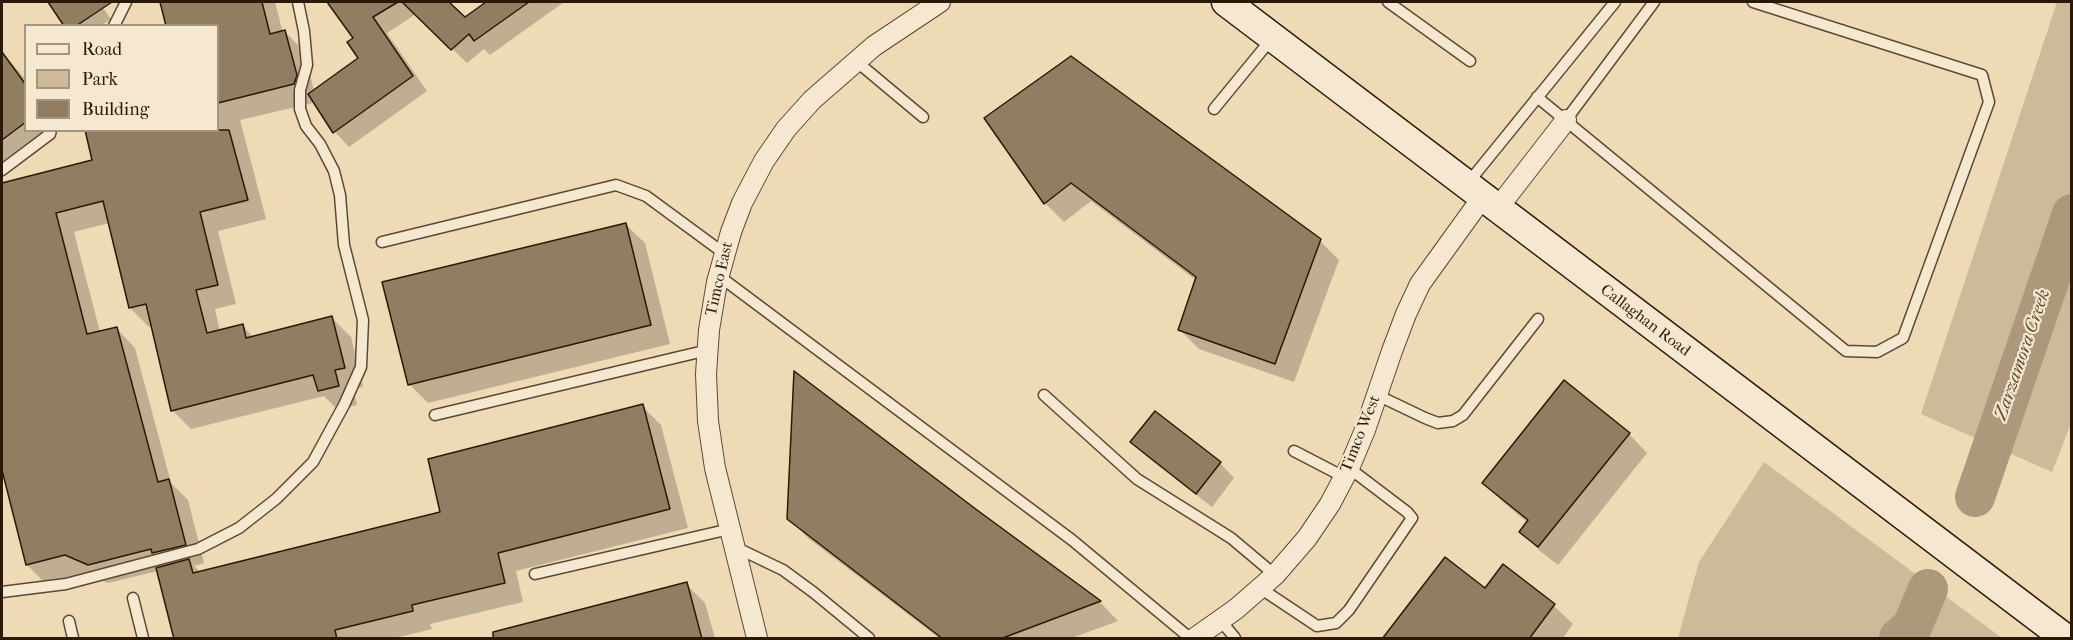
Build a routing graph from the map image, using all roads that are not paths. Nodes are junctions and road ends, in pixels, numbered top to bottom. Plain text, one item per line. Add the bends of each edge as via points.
1 (126, 2) edge
2 (298, 2) edge
3 (940, 2) edge
4 (1226, 2) edge
5 (1388, 2) edge
6 (1615, 2) edge
7 (1654, 2) edge
8 (1753, 2) edge
9 (115, 24) edge
10 (1273, 37) junction
11 (1470, 61) dead end
12 (856, 62) junction
13 (1537, 97) junction
14 (1214, 109) dead end
15 (923, 117) dead end
16 (1566, 120) junction
17 (50, 132) edge
18 (2, 171) edge
19 (1482, 197) junction
20 (382, 242) dead end
21 (725, 254) junction
22 (719, 276) junction
23 (1538, 319) dead end
24 (708, 350) junction
25 (1044, 395) dead end
26 (1377, 395) junction
27 (435, 416) dead end
28 (1294, 451) dead end
29 (1346, 473) junction
30 (732, 538) junction
31 (535, 574) dead end
32 (1268, 582) junction
33 (2, 592) edge
34 (133, 598) dead end
35 (69, 621) dead end
36 (1221, 621) junction
37 (73, 639) edge
38 (143, 639) edge
39 (757, 639) edge
40 (869, 639) edge
41 (1190, 639) edge
42 (1196, 639) edge
43 (1235, 639) edge
44 (2065, 639) edge

1 - 9 lane
2 - 33 lane via 306,65 300,109 334,171 344,245 363,320 361,367 344,405 313,462 239,528 187,552 66,584
3 - 12 street, Timco East
4 - 10 main road, Callaghan Road
5 - 11 lane
6 - 13 lane
7 - 16 lane
8 - 16 lane via 1982,75 1989,102 1903,338 1877,352 1846,351
10 - 14 lane
10 - 19 main road, Callaghan Road
12 - 15 lane
12 - 21 street, Timco East via 812,100 764,161 742,202
13 - 16 lane
13 - 19 lane
16 - 19 street, Timco West
17 - 18 lane
19 - 26 street, Timco West via 1420,284
19 - 44 main road, Callaghan Road
20 - 21 lane via 616,185 646,196
21 - 22 street, Timco East
22 - 24 street, Timco East
22 - 41 lane via 1072,540
23 - 26 lane via 1463,415 1453,421 1438,423
24 - 27 lane
24 - 30 street, Timco East via 708,421
25 - 32 lane via 1137,479 1231,538
26 - 29 street, Timco West
28 - 29 lane
29 - 32 street, Timco West via 1307,538
29 - 32 lane via 1412,518 1349,610 1336,623 1317,626
30 - 31 lane
30 - 39 street, Timco East
30 - 40 lane via 813,592
32 - 36 street, Timco West
34 - 38 lane
35 - 37 lane
36 - 42 street, Timco West
36 - 43 lane

